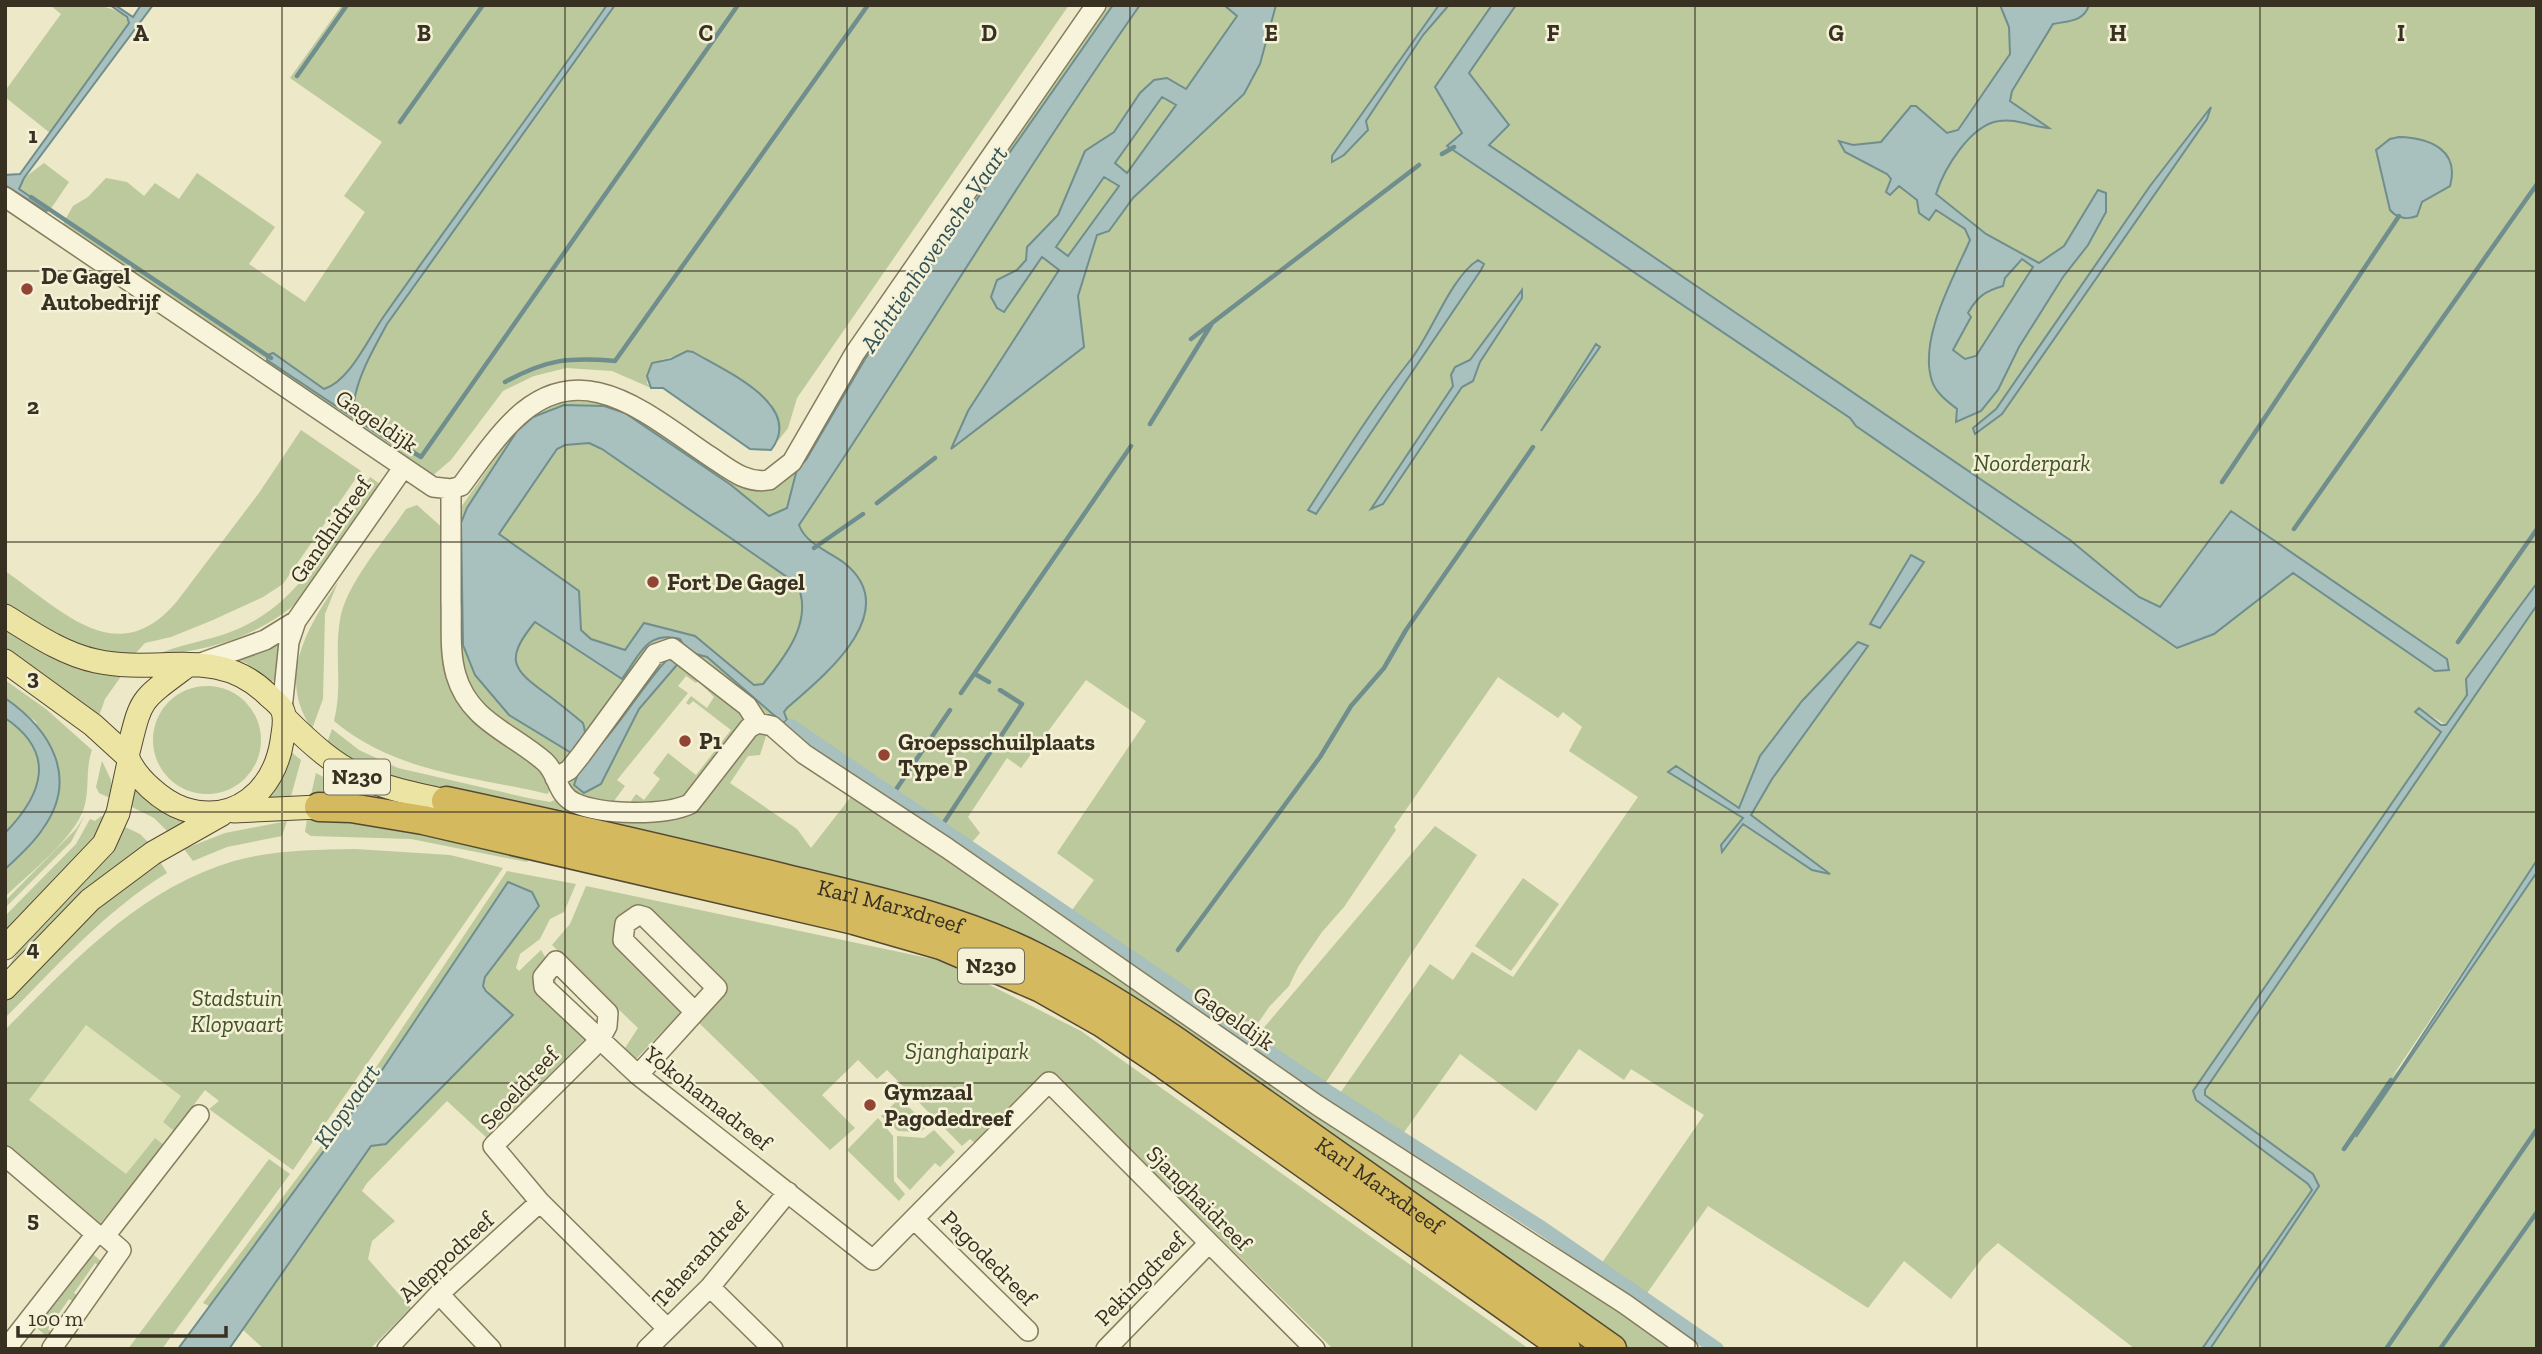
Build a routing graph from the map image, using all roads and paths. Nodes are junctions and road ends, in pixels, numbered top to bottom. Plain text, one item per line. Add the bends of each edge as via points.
1 (1096, 5) edge
2 (5, 197) edge
3 (403, 468) junction
4 (451, 489) junction
5 (5, 616) edge
6 (296, 621) junction
7 (5, 661) edge
8 (192, 665) junction
9 (284, 713) junction
10 (758, 723) junction
11 (128, 759) junction
12 (555, 778) junction
13 (446, 801) joint
14 (319, 807) joint
15 (228, 812) junction
16 (5, 948) edge
17 (5, 988) edge
18 (695, 1012) junction
19 (599, 1041) joint
20 (638, 1074) junction
21 (1049, 1082) joint
22 (199, 1115) dead end
23 (5, 1156) edge
24 (788, 1192) junction
25 (540, 1202) junction
26 (915, 1220) junction
27 (100, 1235) junction
28 (1209, 1243) junction
29 (710, 1287) junction
30 (439, 1294) junction
31 (667, 1328) junction
32 (1028, 1331) dead end
33 (1121, 1334) junction
34 (8, 1342) edge
35 (52, 1348) edge
36 (387, 1349) edge
37 (491, 1349) edge
38 (647, 1349) edge
39 (773, 1349) edge
40 (1107, 1349) edge
41 (1135, 1349) edge
42 (1315, 1349) edge
43 (1566, 1349) edge
44 (1612, 1349) edge
45 (1688, 1349) edge

1 - 4 street via 855,353 792,462 777,475 761,481 742,477 626,400 600,392 570,391 528,407 506,427 461,486
2 - 3 street, Gageldijk
3 - 4 street, Gageldijk via 433,487
3 - 6 street, Gandhidreef
4 - 12 street via 452,650 459,683 473,709 544,761
5 - 8 main road, N230 via 91,660 136,667
6 - 8 street, Gandhidreef via 265,640
6 - 9 street, Gandhidreef via 289,642
7 - 11 main road, N230 via 93,725
8 - 9 main road, N230 via 237,671
8 - 11 main road via 143,701 135,717
9 - 13 main road, Karl Marxdreef / N230 via 316,749 345,771 393,790
9 - 15 main road via 275,769 260,790
10 - 12 street via 749,728 691,804 680,809 602,810 576,804 560,792
10 - 12 street, Gageldijk via 747,706 679,653 655,654 569,770
10 - 45 street, Gageldijk via 772,726 804,754 1317,1105
11 - 15 main road, N230 via 171,804 197,813
11 - 16 main road via 118,813 104,844
13 - 44 highway, Karl Marxdreef / N230 via 902,907 1034,957 1119,1003 1177,1042
14 - 15 main road, Karl Marxdreef / N230
14 - 43 highway, Karl Marxdreef / N230 via 423,820 854,920 941,946 1017,977 1101,1022 1165,1065
15 - 17 main road via 153,853 90,900
18 - 18 street via 717,988 638,915 625,924 623,940
18 - 20 street
19 - 20 street, Yokohamadreef
19 - 25 street, Seoeldreef via 493,1146
20 - 24 street, Yokohamadreef
21 - 26 street, Pagodedreef
21 - 28 street, Sjanghaidreef
22 - 27 street
23 - 27 street
24 - 26 street, Pagodedreef via 873,1260
24 - 29 street, Teherandreef
25 - 30 street, Aleppodreef
25 - 31 street
26 - 32 street, Pagodedreef
27 - 34 street
27 - 35 street via 121,1250
28 - 33 street, Pekingdreef
28 - 42 street, Sjanghaidreef
29 - 31 street, Teherandreef
29 - 39 street
30 - 36 street, Aleppodreef
30 - 37 street
31 - 38 street, Teherandreef
33 - 40 street, Pekingdreef
33 - 41 street

